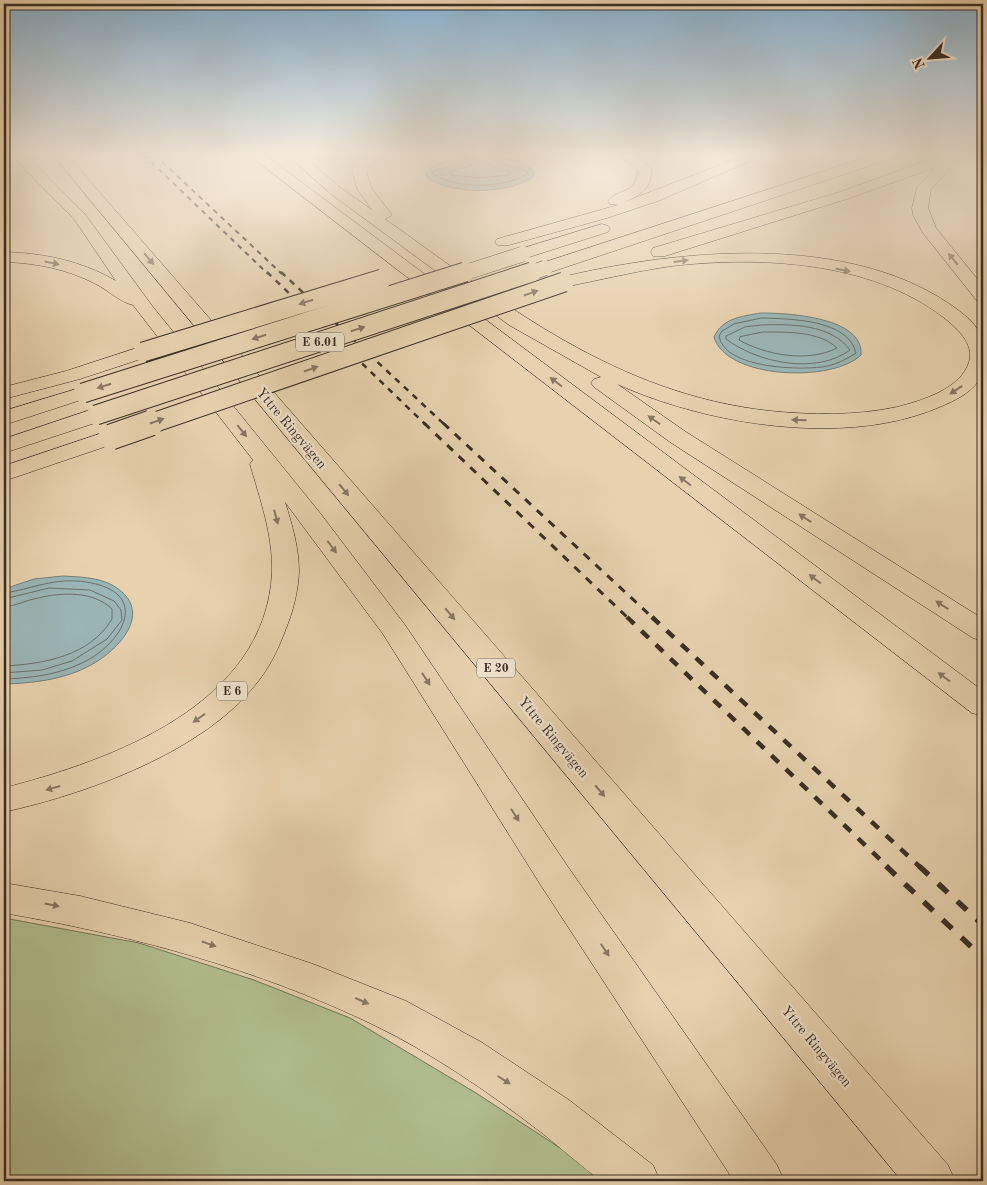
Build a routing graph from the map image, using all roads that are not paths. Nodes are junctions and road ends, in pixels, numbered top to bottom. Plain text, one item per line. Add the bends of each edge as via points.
1 (73, 210) edge
2 (107, 210) edge
3 (329, 210) edge
4 (364, 210) edge
5 (381, 210) edge
6 (592, 210) edge
7 (612, 210) edge
8 (720, 210) edge
9 (801, 210) edge
10 (920, 210) edge
11 (662, 211) dead end
12 (545, 230) junction
13 (407, 240) junction
14 (484, 248) dead end
15 (456, 256) dead end
16 (4, 257) edge
17 (564, 282) junction
18 (983, 297) edge
19 (146, 310) junction
20 (516, 321) junction
21 (75, 379) junction
22 (4, 382) edge
23 (4, 393) edge
24 (4, 418) edge
25 (4, 446) edge
26 (259, 452) junction
27 (4, 474) edge
28 (983, 632) edge
29 (983, 706) edge
30 (4, 800) edge
31 (4, 898) edge
32 (637, 1181) edge
33 (762, 1181) edge
34 (932, 1181) edge

1 - 19 highway, E 6
2 -> 34 highway, Yttre Ringvägen / E 20
29 -> 3 highway
4 - 13 highway
5 - 13 highway
6 - 12 highway
7 - 12 highway
25 -> 8 highway, E 6.01, bridge
9 - 17 highway
18 -> 10 highway via 929,230
11 -> 21 highway, E 6.01, bridge via 523,254
12 - 14 highway
13 - 20 highway
15 -> 21 highway, bridge via 143,352
16 -> 19 highway via 44,261 80,270 112,286
17 -> 20 highway via 656,264 700,260 771,260 836,268 888,280 931,299 968,329 976,340 980,361 966,383 954,393 916,409 855,419 787,419 735,414 641,387
27 -> 17 highway, bridge
19 -> 26 highway, E 6
28 -> 20 highway via 678,436
21 - 22 highway
21 - 23 highway
21 - 24 highway, E 6.01
26 -> 30 highway, E 6 via 279,527 284,585 277,616 256,663 240,684 205,714 148,750 72,782
26 -> 33 highway via 395,631 555,877
31 -> 32 highway via 106,915 203,942 333,989 404,1020 507,1081 580,1133

